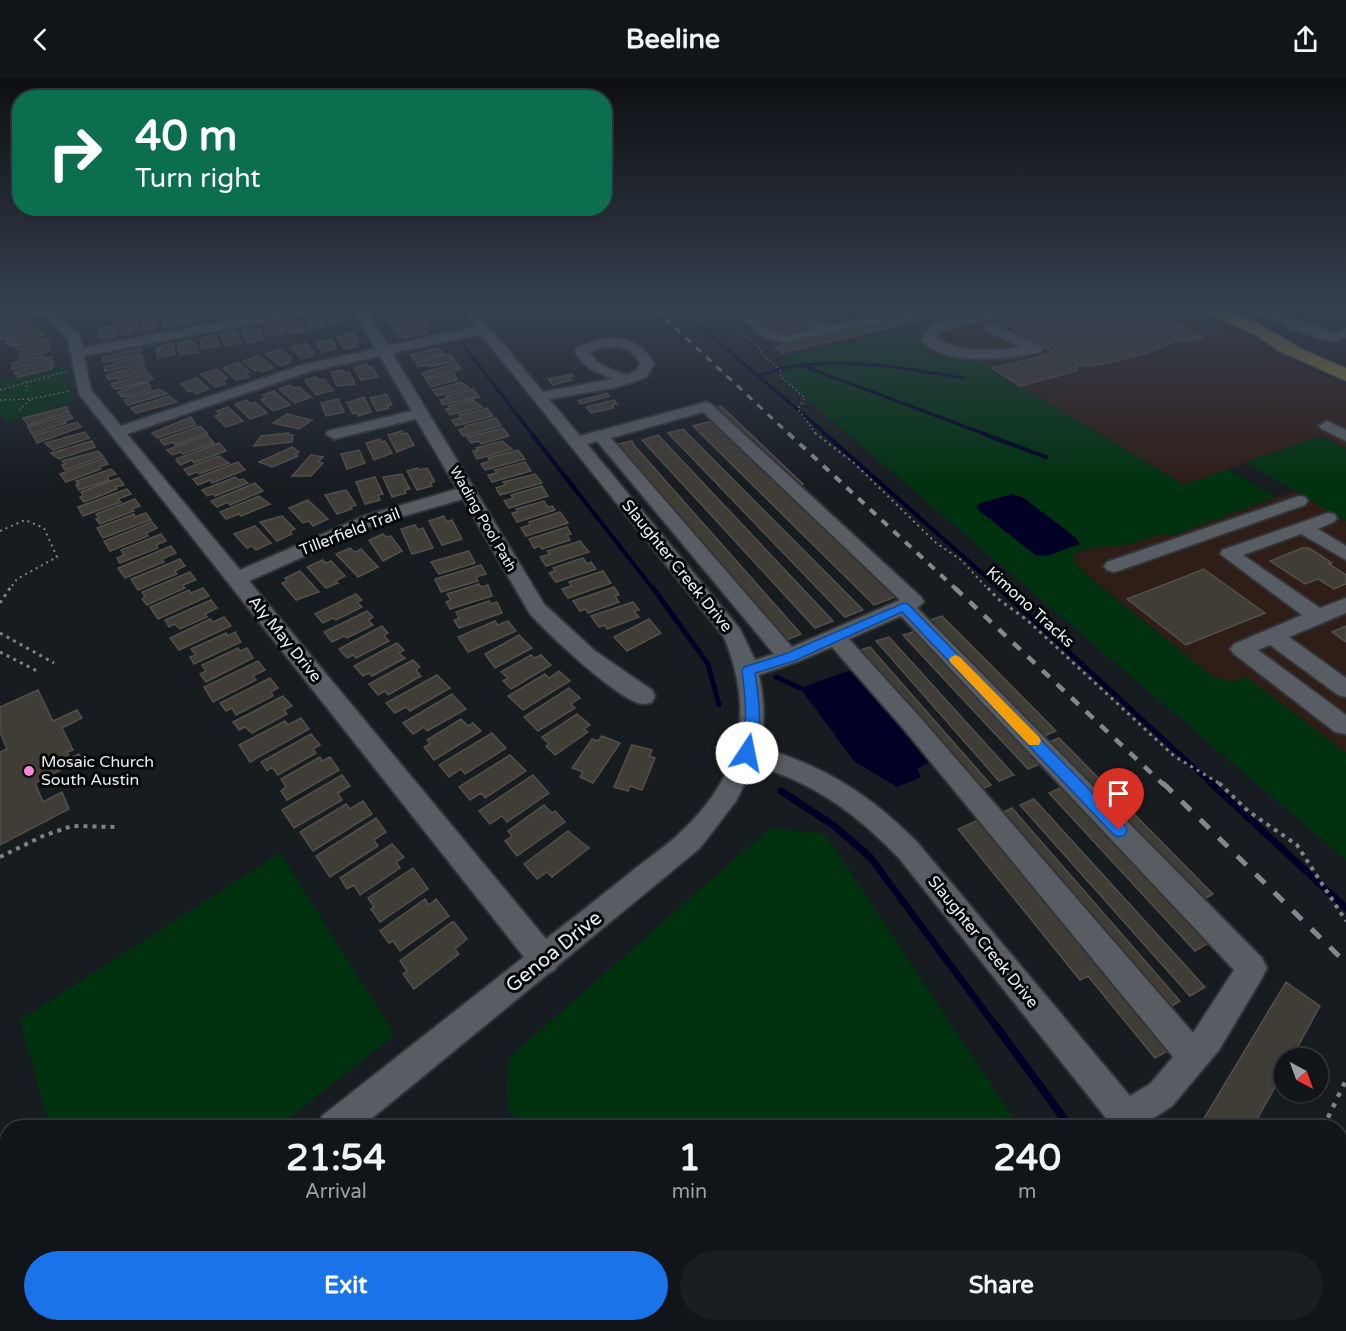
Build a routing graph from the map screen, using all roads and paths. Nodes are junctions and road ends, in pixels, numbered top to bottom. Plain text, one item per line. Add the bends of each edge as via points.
1 (59, 367) edge
2 (74, 367) edge
3 (309, 367) edge
4 (394, 367) edge
5 (516, 367) edge
6 (777, 367) edge
7 (1330, 367) edge
8 (1346, 375) edge
9 (628, 380) dead end
10 (26, 381) junction
11 (0, 390) edge
12 (27, 391) dead end
13 (70, 391) dead end
14 (540, 397) junction
15 (31, 399) junction
16 (0, 400) edge
17 (19, 410) dead end
18 (421, 414) junction
19 (1327, 426) dead end
20 (118, 432) junction
21 (334, 434) dead end
22 (600, 435) junction
23 (1346, 436) edge
24 (576, 442) junction
25 (467, 492) junction
26 (1299, 501) dead end
27 (1328, 518) dead end
28 (1304, 528) junction
29 (0, 531) edge
30 (1346, 554) edge
31 (1114, 566) dead end
32 (236, 579) junction
33 (0, 603) edge
34 (1346, 605) edge
35 (904, 607) junction
36 (1318, 617) junction
37 (0, 633) edge
38 (1272, 636) junction
39 (836, 637) junction
40 (0, 652) edge
41 (789, 657) junction
42 (54, 663) dead end
43 (748, 670) junction
44 (37, 671) dead end
45 (1346, 689) edge
46 (644, 696) dead end
47 (1346, 724) edge
48 (747, 753) junction
49 (118, 826) dead end
50 (0, 857) edge
51 (1346, 921) edge
52 (545, 960) junction
53 (1193, 1057) junction
54 (1346, 1080) edge
55 (344, 1120) edge
56 (1129, 1120) edge
57 (1134, 1120) edge
58 (1327, 1120) edge

1 - 10 path
2 - 20 street, Aly May Drive via 82,387
3 - 20 street
4 - 18 street, Wading Pool Path
5 - 14 street, Slaughter Creek Drive
6 - 51 path, Kimono Tracks via 781,377 805,398 798,409 805,422 838,454 854,464 935,542 962,560 998,599 1027,620 1174,756 1221,784 1248,811 1297,845
7 - 8 main road
9 - 14 street
10 - 11 path
10 - 12 path
13 - 15 path
14 - 24 street, Slaughter Creek Drive
15 - 16 path
15 - 17 path
18 - 21 street
18 - 25 street, Wading Pool Path
19 - 23 street
20 - 32 street, Aly May Drive
22 - 24 street
22 - 35 street via 706,407 914,602
22 - 41 street
24 - 43 street, Slaughter Creek Drive via 733,634
25 - 32 street, Tillerfield Trail via 362,524
25 - 46 street, Wading Pool Path via 547,621 608,673
26 - 31 street
27 - 28 street
28 - 30 street
28 - 36 street via 1229,554
29 - 33 path via 25,520 44,528 57,556 17,579
32 - 52 street, Aly May Drive
34 - 36 street
35 - 39 street
35 - 53 street via 1252,968
36 - 38 street
37 - 42 path
38 - 45 street
38 - 47 street via 1241,649 1343,726
39 - 41 street
39 - 53 street
40 - 44 path
41 - 43 street
43 - 48 street, Slaughter Creek Drive via 753,707
48 - 52 street, Genoa Drive via 722,803 691,840
48 - 56 street, Slaughter Creek Drive via 789,764 841,791 880,820
49 - 50 path via 72,826
52 - 55 street, Genoa Drive
53 - 57 street
54 - 58 path

